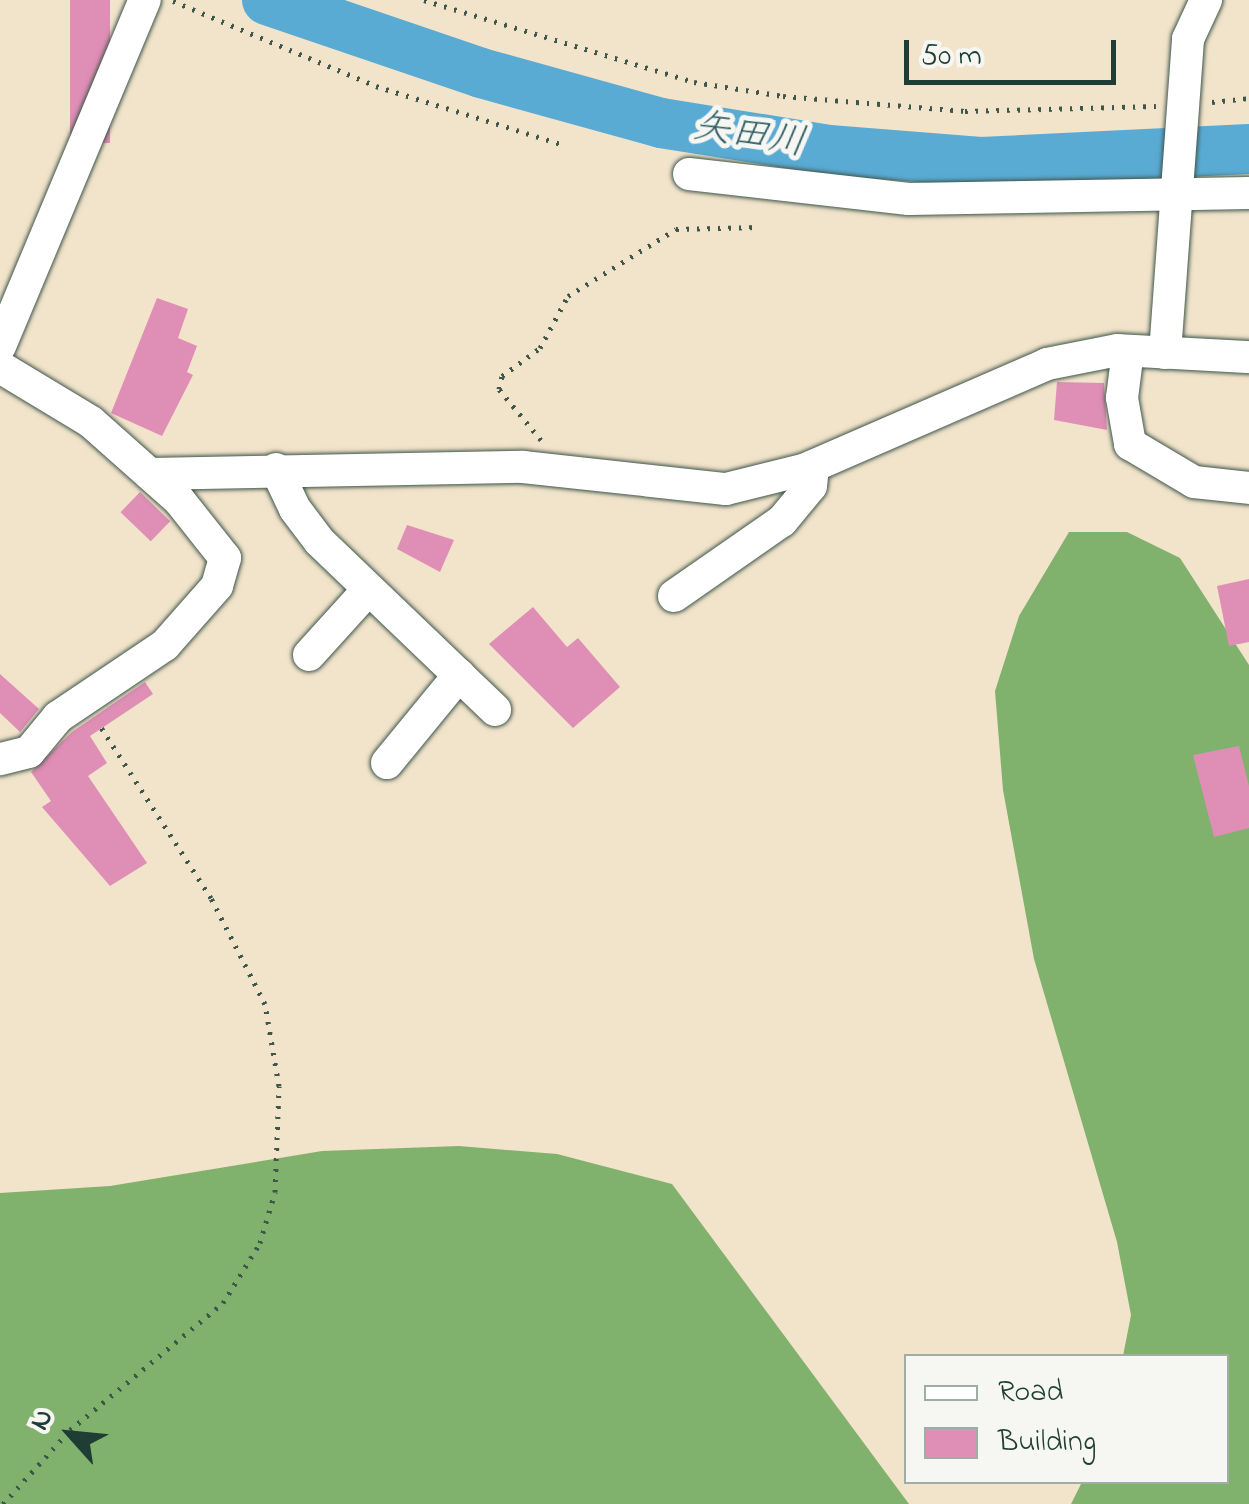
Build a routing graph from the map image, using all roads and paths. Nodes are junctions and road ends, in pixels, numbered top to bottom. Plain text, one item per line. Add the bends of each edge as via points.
1 (145, 0) edge
2 (170, 0) edge
3 (424, 0) edge
4 (1206, 0) edge
5 (1181, 105) junction
6 (560, 144) dead end
7 (688, 174) dead end
8 (1249, 193) edge
9 (1179, 199) junction
10 (759, 227) dead end
11 (0, 346) edge
12 (1128, 351) junction
13 (1165, 352) junction
14 (1249, 357) edge
15 (0, 367) edge
16 (813, 466) junction
17 (276, 469) junction
18 (552, 471) junction
19 (150, 474) junction
20 (1249, 488) edge
21 (367, 591) junction
22 (674, 596) dead end
23 (309, 655) dead end
24 (459, 675) junction
25 (82, 698) junction
26 (495, 710) dead end
27 (0, 760) edge
28 (387, 763) dead end
29 (3, 1504) edge

1 - 11 street
2 - 6 path via 376,86
3 - 5 path via 694,82 782,96 966,111
4 - 5 street via 1188,39
5 - 9 street
7 - 9 street via 909,200
8 - 9 street
9 - 13 street
10 - 18 path via 676,229 568,296 540,348 502,376 499,388 545,444
12 - 13 street
12 - 16 street via 1047,364
12 - 20 street via 1122,398 1130,444 1194,482
13 - 14 street
15 - 19 street via 60,400
16 - 18 street via 754,484 692,490
16 - 22 street via 811,486 782,521
17 - 18 street
17 - 19 street
17 - 21 street via 295,509
19 - 25 street via 216,543 224,572 165,645
21 - 23 street
21 - 24 street
24 - 26 street
24 - 28 street
25 - 27 street via 29,752
25 - 29 path via 211,898 266,1004 279,1086 275,1192 254,1256 223,1303 70,1430

